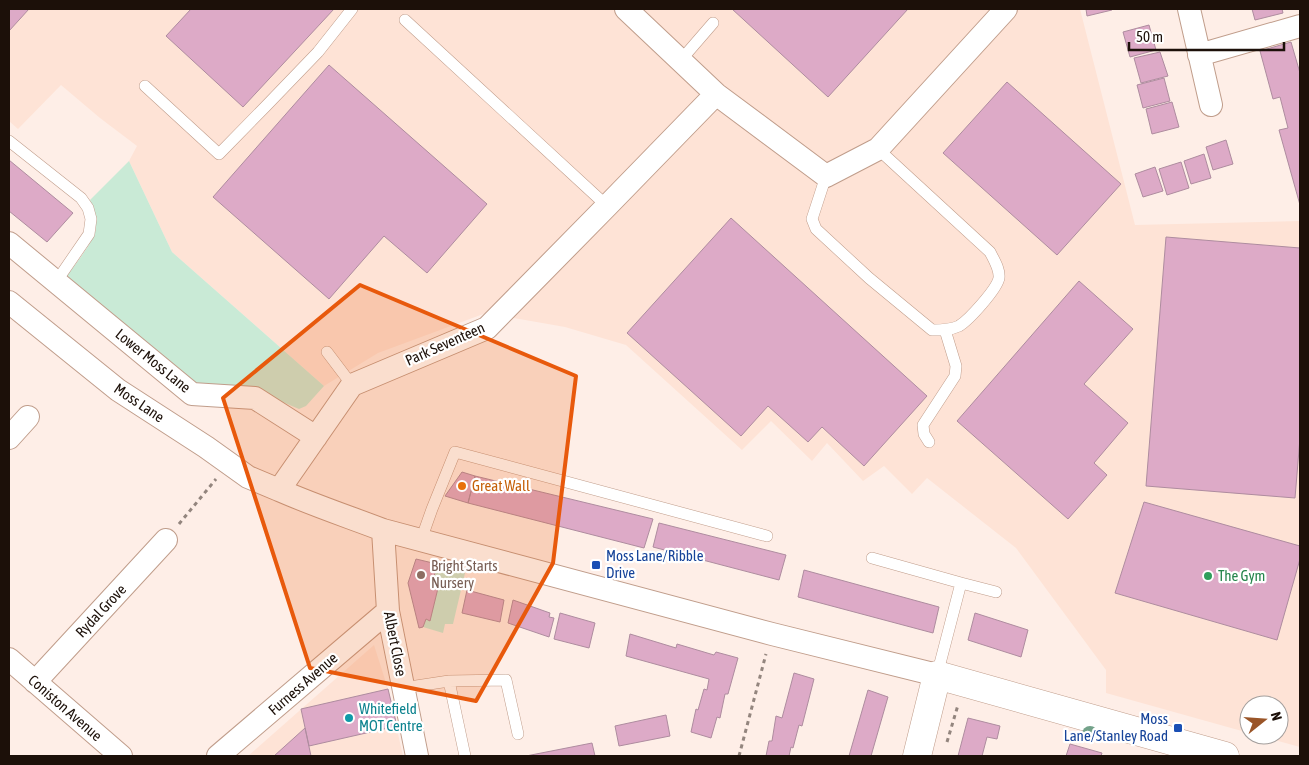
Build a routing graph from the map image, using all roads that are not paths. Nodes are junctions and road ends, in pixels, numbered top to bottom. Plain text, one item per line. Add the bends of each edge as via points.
1 (352, 9) edge
2 (626, 9) edge
3 (1006, 9) edge
4 (1189, 9) edge
5 (405, 20) dead end
6 (713, 23) dead end
7 (1300, 26) edge
8 (1199, 55) junction
9 (680, 60) junction
10 (145, 86) dead end
11 (716, 94) junction
12 (1211, 105) dead end
13 (9, 141) edge
14 (878, 149) junction
15 (826, 176) junction
16 (608, 206) junction
17 (9, 243) edge
18 (56, 282) junction
19 (9, 302) edge
20 (945, 330) junction
21 (327, 352) dead end
22 (352, 386) junction
23 (28, 417) dead end
24 (316, 437) junction
25 (9, 438) edge
26 (929, 442) dead end
27 (279, 490) junction
28 (383, 530) junction
29 (767, 536) dead end
30 (166, 540) road end
31 (421, 540) junction
32 (872, 558) dead end
33 (961, 583) junction
34 (996, 592) dead end
35 (388, 611) junction
36 (9, 660) edge
37 (937, 675) junction
38 (449, 681) junction
39 (35, 682) junction
40 (403, 688) junction
41 (518, 734) dead end
42 (121, 756) edge
43 (218, 756) edge
44 (417, 756) edge
45 (465, 756) edge
46 (917, 756) edge
47 (1225, 756) edge

1 - 10 lane via 318,52 219,154
2 - 9 street
3 - 14 street
4 - 8 street
5 - 16 lane
6 - 9 lane
7 - 8 street
8 - 12 street
9 - 11 street
11 - 15 street
11 - 16 street, Park Seventeen
13 - 18 lane via 81,198 88,208 91,219 89,234
14 - 15 street
14 - 20 lane via 990,252 997,266 999,277 994,289 959,326
15 - 20 lane via 812,219 816,229 932,330
16 - 22 street, Park Seventeen via 486,328
17 - 18 street, Lower Moss Lane
18 - 24 street, Lower Moss Lane via 192,394 255,398
19 - 27 street, Moss Lane via 118,390 248,477
20 - 26 lane via 956,366 955,376 924,425 924,434
21 - 22 lane
22 - 24 street
23 - 25 street
24 - 27 street
27 - 28 street
28 - 31 street
28 - 35 street, Albert Close
29 - 31 lane via 455,452
30 - 39 street, Rydal Grove
31 - 37 street
32 - 33 lane
33 - 34 lane
33 - 37 lane
35 - 40 street, Albert Close
35 - 43 street, Furness Avenue
36 - 39 street, Coniston Avenue
37 - 46 street
37 - 47 street
38 - 40 lane
38 - 41 lane via 506,680
38 - 45 lane
39 - 42 street, Coniston Avenue
40 - 44 street, Albert Close

